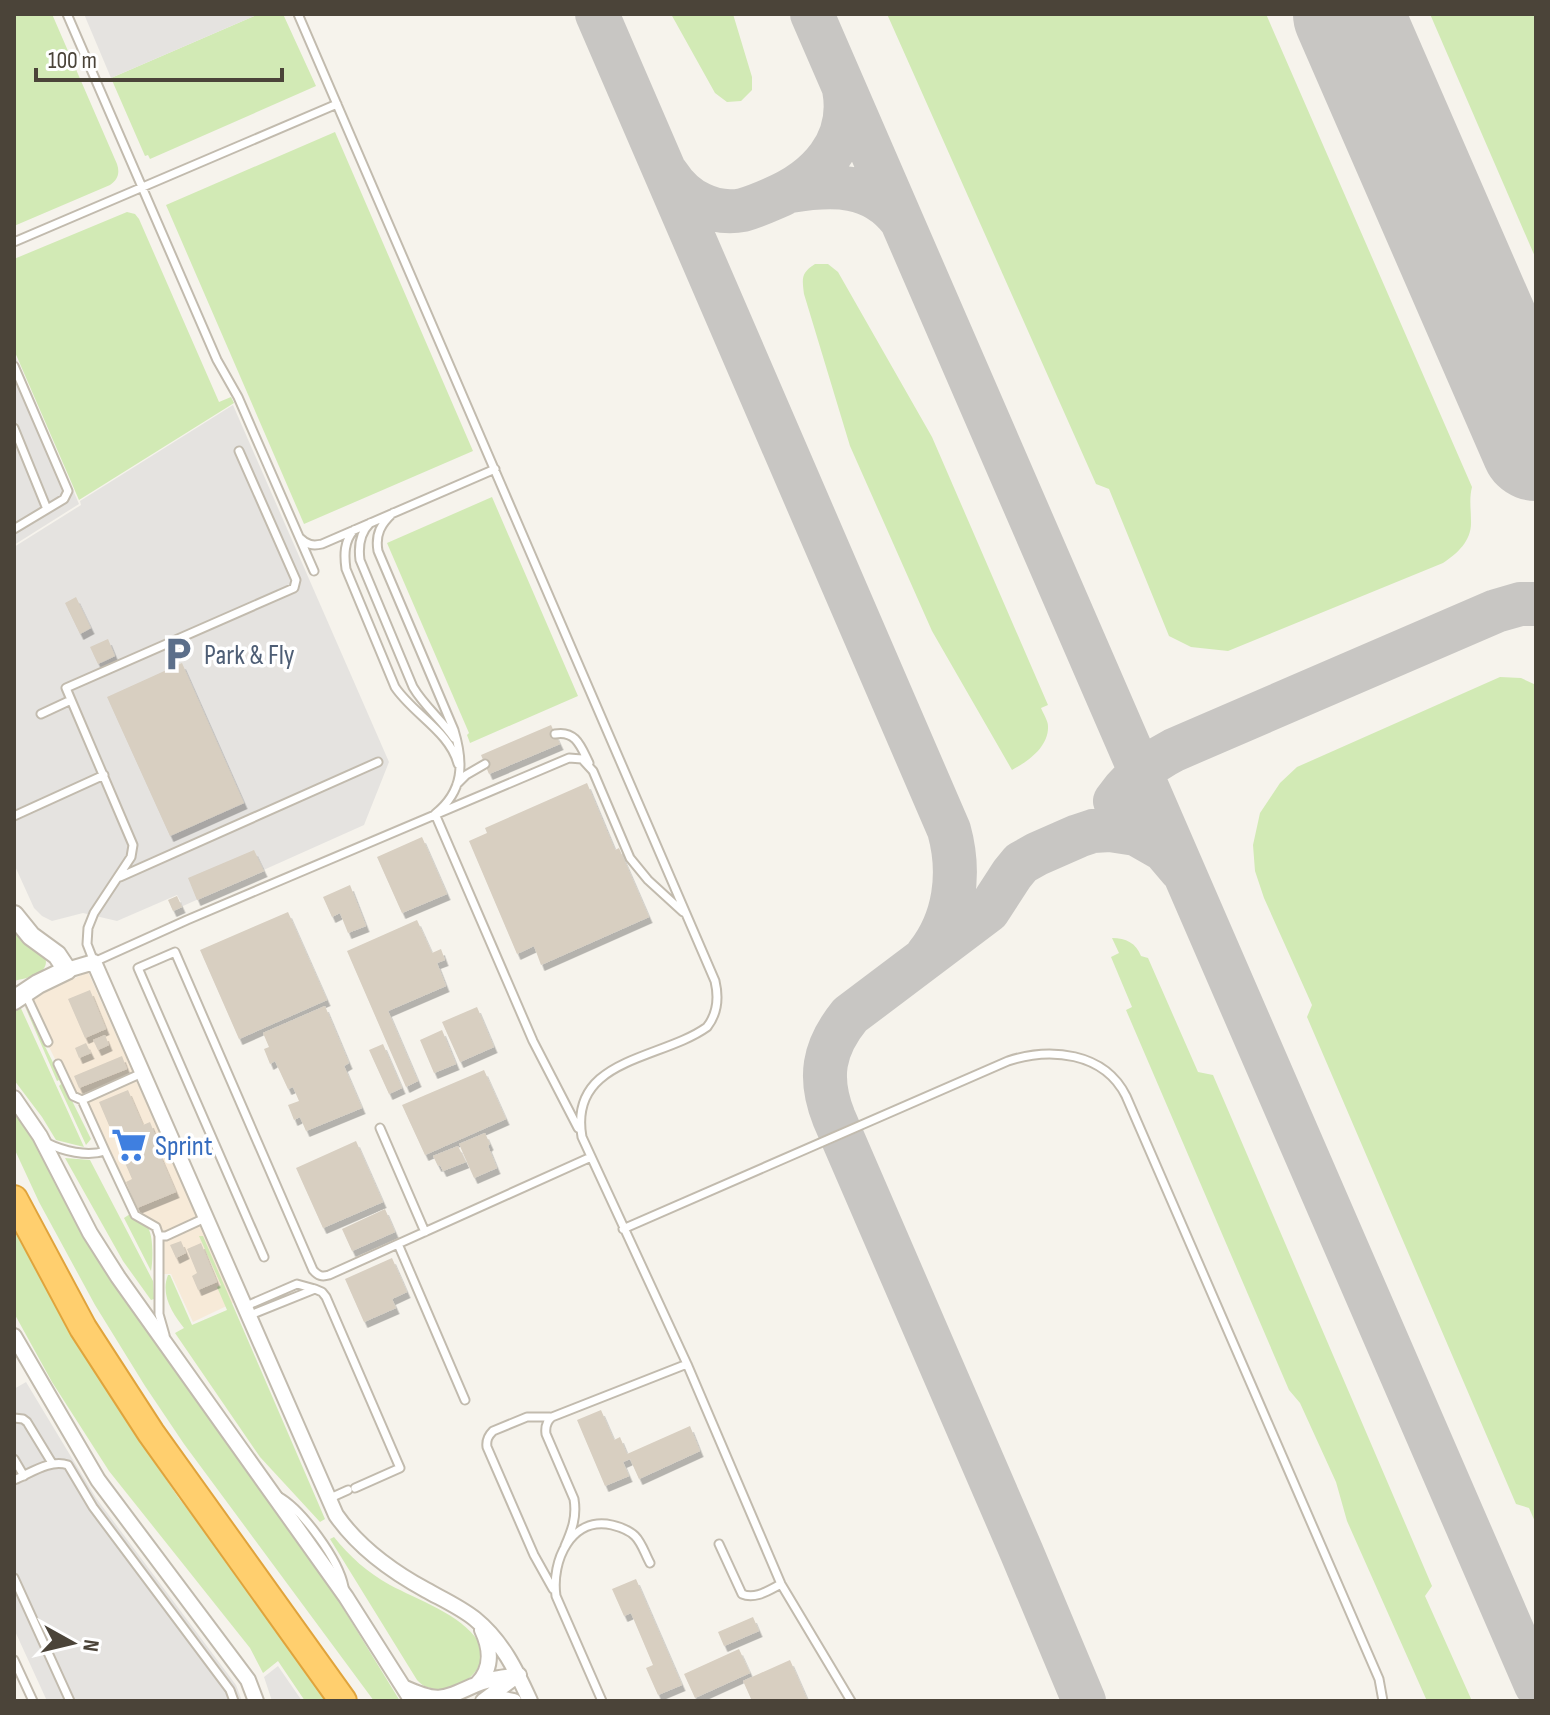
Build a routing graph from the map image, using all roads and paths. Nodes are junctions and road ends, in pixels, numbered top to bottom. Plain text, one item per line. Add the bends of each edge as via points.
1 (67, 14) edge
2 (298, 14) edge
3 (337, 104) junction
4 (142, 188) junction
5 (14, 242) edge
6 (14, 366) edge
7 (14, 428) edge
8 (239, 451) dead end
9 (495, 469) junction
10 (47, 509) junction
11 (393, 513) junction
12 (14, 520) edge
13 (26, 522) junction
14 (370, 523) junction
15 (14, 529) edge
16 (354, 530) junction
17 (299, 537) junction
18 (314, 571) dead end
19 (71, 700) junction
20 (41, 714) dead end
21 (555, 734) dead end
22 (460, 751) junction
23 (378, 762) dead end
24 (485, 764) dead end
25 (593, 771) junction
26 (104, 775) junction
27 (462, 775) junction
28 (435, 814) junction
29 (14, 816) edge
30 (115, 881) junction
31 (14, 915) edge
32 (687, 916) junction
33 (94, 962) junction
34 (67, 970) junction
35 (23, 991) edge
36 (48, 1042) dead end
37 (58, 1064) dead end
38 (142, 1073) junction
39 (14, 1098) edge
40 (82, 1100) junction
41 (380, 1128) dead end
42 (40, 1136) junction
43 (582, 1137) junction
44 (105, 1151) junction
45 (591, 1157) junction
46 (14, 1199) edge
47 (205, 1218) junction
48 (623, 1229) junction
49 (425, 1232) junction
50 (159, 1236) junction
51 (398, 1244) junction
52 (264, 1257) dead end
53 (246, 1311) junction
54 (14, 1336) edge
55 (168, 1345) junction
56 (687, 1364) junction
57 (465, 1400) dead end
58 (552, 1417) junction
59 (14, 1418) edge
60 (14, 1459) edge
61 (52, 1463) junction
62 (24, 1476) junction
63 (14, 1480) edge
64 (328, 1499) junction
65 (719, 1544) dead end
66 (565, 1546) junction
67 (650, 1563) dead end
68 (14, 1578) edge
69 (781, 1584) junction
70 (556, 1596) junction
71 (477, 1621) junction
72 (14, 1660) edge
73 (519, 1675) junction
74 (476, 1684) junction
75 (402, 1687) junction
76 (484, 1700) edge
77 (33, 1701) edge
78 (70, 1701) edge
79 (234, 1701) edge
80 (256, 1701) edge
81 (343, 1701) edge
82 (412, 1701) edge
83 (514, 1701) edge
84 (530, 1701) edge
85 (602, 1701) edge
86 (851, 1701) edge
87 (1383, 1701) edge

1 - 4 lane
2 - 3 lane
3 - 4 lane
3 - 9 lane
4 - 5 lane
4 - 17 lane
6 - 10 lane via 67,488 64,499
7 - 10 lane
8 - 19 lane via 296,580 294,588 66,688
9 - 11 lane
9 - 32 lane
10 - 13 lane
11 - 14 lane
11 - 22 lane via 381,526 378,551
12 - 13 lane
13 - 15 lane
14 - 16 lane
14 - 22 lane via 360,542 360,560 413,687
16 - 17 lane via 316,545
16 - 27 lane via 346,542 346,569 395,687 448,743
17 - 18 lane
19 - 20 lane
19 - 26 lane
21 - 25 lane via 575,738
22 - 27 lane
23 - 30 lane
24 - 27 lane
25 - 28 lane via 582,759 569,758
25 - 32 lane via 630,858
26 - 29 lane
26 - 30 lane via 133,845
27 - 28 lane
28 - 33 lane
28 - 43 lane via 533,1041
30 - 33 lane via 88,928
31 - 34 street
32 - 43 lane via 715,981 714,1016 704,1029 600,1078 583,1103
33 - 34 street
33 - 38 street
34 - 35 street
35 - 36 lane
37 - 40 lane via 73,1096
38 - 40 lane
38 - 47 street
39 - 42 street
40 - 44 lane
41 - 49 lane
42 - 44 lane via 68,1151
42 - 55 street via 90,1233
43 - 45 lane
44 - 50 lane via 135,1215 156,1227
45 - 48 lane
45 - 49 lane
46 - 81 highway via 83,1328 151,1433
47 - 50 lane
47 - 53 street
48 - 56 lane
48 - 87 lane via 1008,1061 1065,1054 1107,1071 1126,1096 1379,1679
49 - 51 lane
50 - 55 lane via 159,1314
51 - 52 lane via 329,1275 313,1270 175,952 138,968
51 - 57 lane
53 - 64 street
53 - 64 lane via 315,1289 326,1297 400,1468
54 - 80 street via 98,1480 248,1680
55 - 75 street via 346,1597
56 - 58 lane
56 - 69 lane
58 - 66 lane via 546,1434 575,1508
58 - 70 lane via 527,1417 493,1431 487,1447
59 - 61 lane via 27,1422
60 - 62 lane
61 - 62 lane
61 - 79 lane via 70,1467 93,1507
62 - 63 lane
64 - 71 street via 346,1529 371,1554
65 - 69 lane via 742,1594 755,1596
66 - 67 lane via 581,1531 613,1525 635,1536
66 - 70 lane via 556,1570
68 - 78 lane
69 - 86 lane
70 - 85 lane
71 - 73 street
71 - 74 street via 490,1651 486,1672
72 - 77 lane
73 - 74 street
73 - 76 street
73 - 84 street
74 - 75 street via 442,1699
75 - 82 street
76 - 83 street

